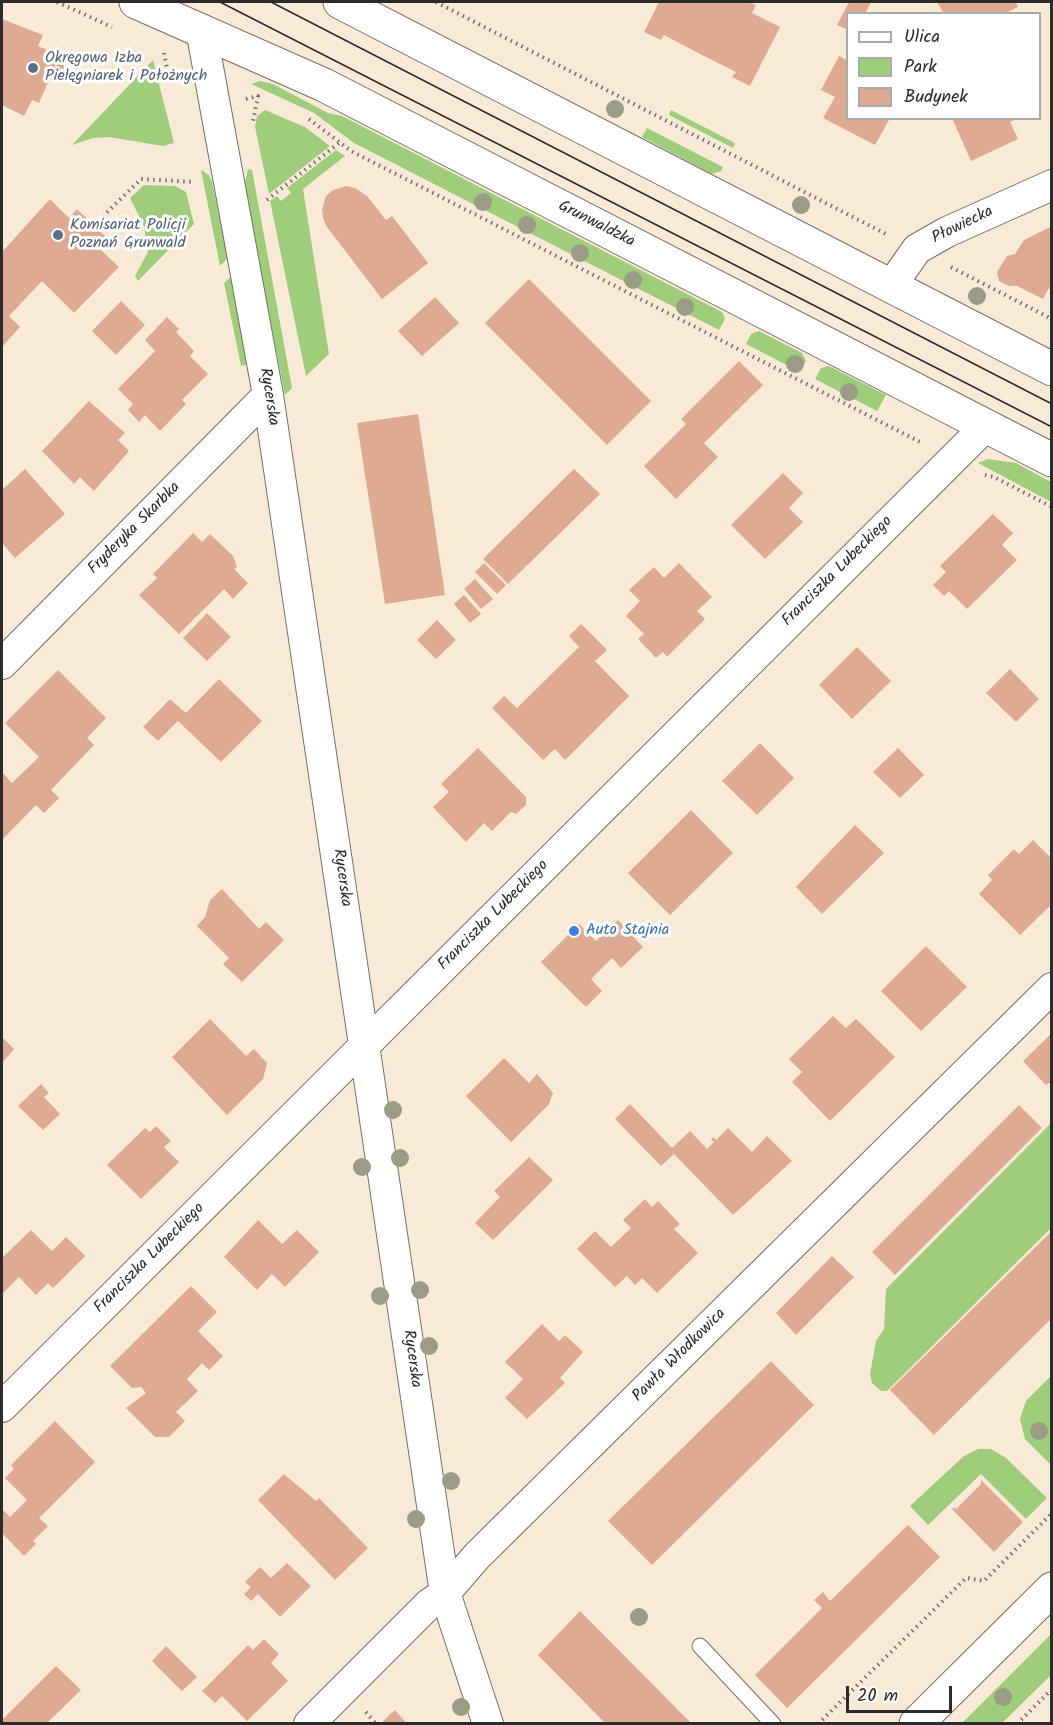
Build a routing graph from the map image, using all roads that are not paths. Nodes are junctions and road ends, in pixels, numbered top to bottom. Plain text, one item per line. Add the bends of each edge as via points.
1 (136, 2) edge
2 (340, 2) edge
3 (201, 29) junction
4 (1052, 185) edge
5 (891, 286) junction
6 (1052, 369) edge
7 (268, 395) junction
8 (987, 425) junction
9 (1052, 460) edge
10 (2, 664) edge
11 (1052, 988) edge
12 (365, 1044) junction
13 (2, 1407) edge
14 (1052, 1589) edge
15 (445, 1593) junction
16 (700, 1646) dead end
17 (309, 1724) edge
18 (488, 1724) edge
19 (773, 1724) edge
20 (916, 1724) edge

1 - 3 street, Grunwaldzka
2 - 5 street
3 - 7 street, Rycerska
3 - 8 street, Grunwaldzka via 324,85
4 - 5 street, Płowiecka via 917,249
5 - 6 street
7 - 10 street, Fryderyka Skarbka
7 - 12 street, Rycerska
8 - 9 street, Grunwaldzka
8 - 12 street, Franciszka Lubeckiego
11 - 15 street, Pawła Włodkowica via 477,1556
12 - 13 street, Franciszka Lubeckiego
12 - 15 street, Rycerska
14 - 20 street
15 - 17 street, Pawła Włodkowica via 429,1604
15 - 18 street, Rycerska
16 - 19 lane

